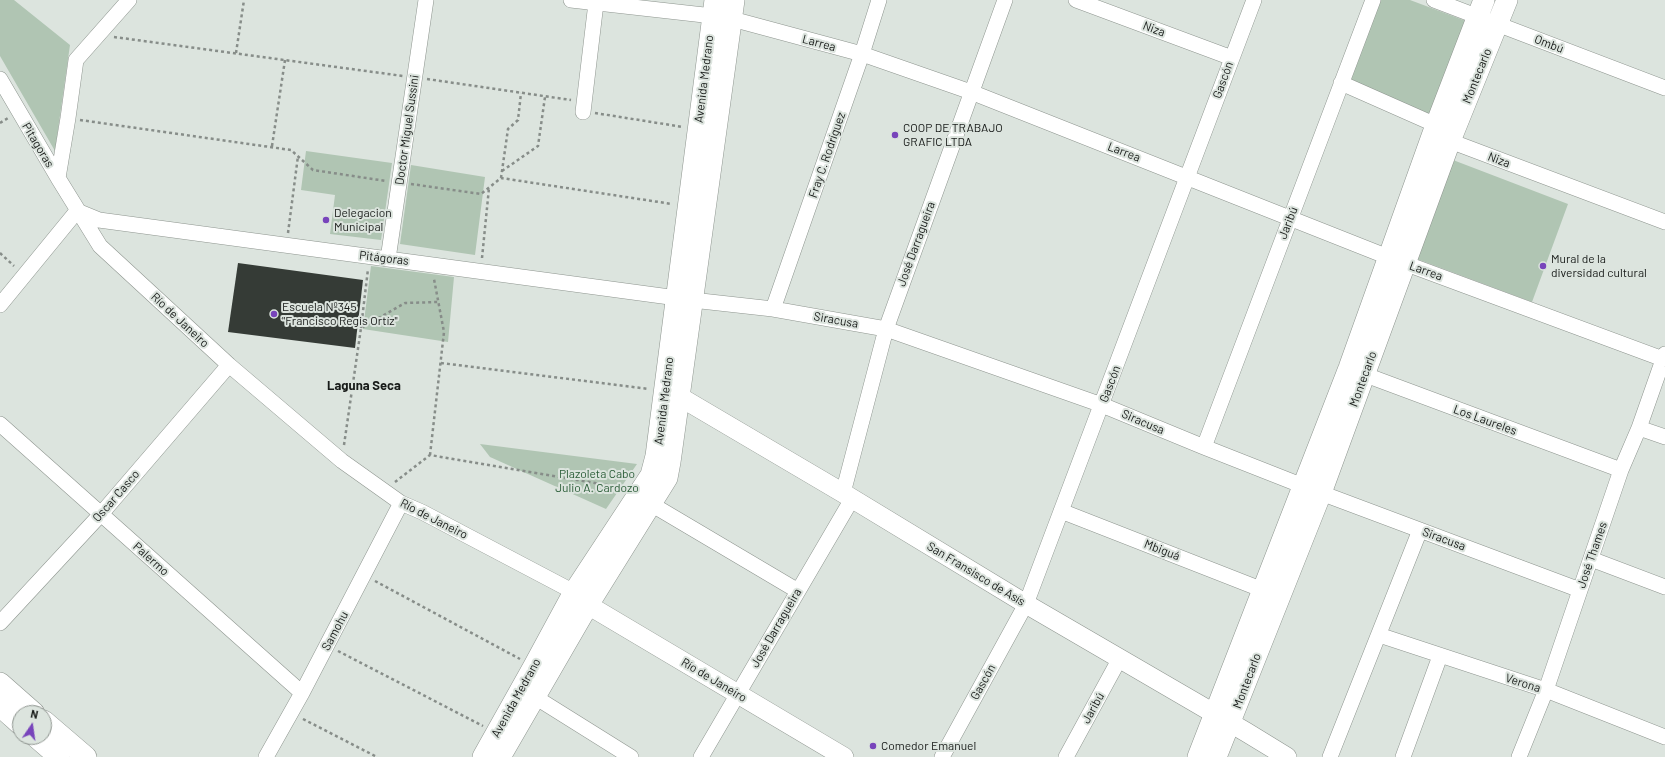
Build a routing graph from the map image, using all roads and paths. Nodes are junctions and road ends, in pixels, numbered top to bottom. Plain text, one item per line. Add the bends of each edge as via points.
1 (129, 0) edge
2 (244, 0) edge
3 (426, 0) edge
4 (571, 0) edge
5 (879, 0) edge
6 (1005, 0) edge
7 (1076, 0) edge
8 (1254, 0) edge
9 (1373, 0) edge
10 (1434, 0) edge
11 (1507, 0) edge
12 (596, 3) junction
13 (1481, 8) edge
14 (723, 9) edge
15 (1498, 24) junction
16 (98, 35) junction
17 (236, 53) junction
18 (862, 54) junction
19 (1232, 58) junction
20 (285, 60) junction
21 (414, 77) junction
22 (0, 79) edge
23 (1341, 83) junction
24 (1665, 88) edge
25 (971, 92) junction
26 (521, 94) junction
27 (544, 97) junction
28 (584, 107) junction
29 (68, 118) junction
30 (1436, 125) junction
31 (698, 129) junction
32 (1450, 141) junction
33 (272, 146) junction
34 (298, 156) junction
35 (502, 171) junction
36 (1188, 177) junction
37 (58, 178) junction
38 (501, 178) junction
39 (399, 183) junction
40 (489, 187) junction
41 (688, 206) junction
42 (77, 211) junction
43 (1290, 219) junction
44 (1665, 222) edge
45 (286, 245) junction
46 (0, 253) edge
47 (370, 257) junction
48 (388, 259) junction
49 (1397, 260) junction
50 (431, 264) junction
51 (481, 271) junction
52 (25, 275) junction
53 (685, 298) junction
54 (438, 302) junction
55 (0, 305) edge
56 (773, 309) junction
57 (361, 328) junction
58 (886, 329) junction
59 (1664, 357) edge
60 (441, 363) junction
61 (229, 365) junction
62 (1356, 371) junction
63 (672, 394) junction
64 (1102, 405) junction
65 (0, 424) edge
66 (1639, 428) junction
67 (1665, 437) edge
68 (1204, 447) junction
69 (430, 455) junction
70 (342, 461) junction
71 (1621, 470) junction
72 (1312, 489) junction
73 (384, 491) junction
74 (847, 496) junction
75 (645, 498) junction
76 (401, 503) junction
77 (1061, 511) junction
78 (101, 514) junction
79 (1420, 530) junction
80 (1591, 559) junction
81 (364, 575) junction
82 (1665, 587) edge
83 (1263, 590) junction
84 (1580, 590) junction
85 (798, 591) junction
86 (581, 598) junction
87 (1026, 604) junction
88 (0, 623) edge
89 (1379, 635) junction
90 (327, 646) junction
91 (1440, 656) junction
92 (1120, 658) junction
93 (534, 666) junction
94 (0, 683) edge
95 (1546, 690) junction
96 (302, 693) junction
97 (738, 694) junction
98 (534, 697) junction
99 (25, 705) edge
100 (0, 706) edge
101 (290, 713) junction
102 (12, 717) edge
103 (1222, 718) junction
104 (52, 728) edge
105 (496, 733) junction
106 (1665, 737) edge
107 (45, 745) edge
108 (59, 757) edge
109 (86, 757) edge
110 (266, 757) edge
111 (377, 757) edge
112 (483, 757) edge
113 (500, 757) edge
114 (631, 757) edge
115 (701, 757) edge
116 (844, 757) edge
117 (942, 757) edge
118 (1066, 757) edge
119 (1198, 757) edge
120 (1216, 757) edge
121 (1287, 757) edge
122 (1330, 757) edge
123 (1403, 757) edge
124 (1519, 757) edge

1 - 16 street
2 - 17 path
3 - 21 street, Doctor Miguel Sussini
4 - 12 street, Larrea
5 - 18 street, Fray C. Rodríguez
6 - 25 street, José Darragueira
7 - 19 street, Niza
8 - 19 street, Gascón
9 - 23 street, Jaribú
10 - 13 street, Ombú
11 - 15 main road, Montecarlo
12 - 14 street, Larrea
12 - 28 street
13 - 15 street, Ombú
13 - 30 main road, Montecarlo
14 - 18 street, Larrea
14 - 31 main road, Avenida Medrano
14 - 53 main road, Avenida Medrano
15 - 24 street, Ombú
15 - 32 main road, Montecarlo
16 - 17 path
16 - 29 street via 76,60
17 - 20 path
18 - 25 street, Larrea
18 - 56 street, Fray C. Rodríguez
19 - 36 street, Gascón
20 - 21 path
20 - 33 path
21 - 26 path
21 - 39 street, Doctor Miguel Sussini
22 - 37 street, Pitagoras
23 - 30 street, Niza
23 - 43 street, Jaribú
25 - 36 street, Larrea
25 - 58 street, José Darragueira
26 - 27 path
26 - 35 path via 518,120 508,128
27 - 28 path
27 - 35 path via 538,146
28 - 31 path
29 - 33 path
29 - 37 street
30 - 32 street, Niza
30 - 49 main road, Montecarlo
31 - 41 main road, Avenida Medrano
32 - 44 street, Niza
32 - 49 main road, Montecarlo
33 - 34 path via 291,150
34 - 39 path via 313,170
34 - 45 path
35 - 38 path
36 - 43 street, Larrea
36 - 64 street, Gascón
37 - 42 street, Pitagoras
38 - 40 path
38 - 41 path
39 - 40 path via 481,194
39 - 48 street, Doctor Miguel Sussini
40 - 51 path
41 - 53 main road, Avenida Medrano
42 - 45 street, Pitágoras via 99,220
42 - 52 street
42 - 61 street, Río de Janeiro via 100,246
43 - 49 street, Larrea
43 - 68 street, Jaribú
45 - 47 street, Pitágoras
46 - 52 path
47 - 48 street, Pitágoras
47 - 57 path
48 - 50 street, Pitágoras
49 - 59 street, Larrea
49 - 62 main road, Montecarlo
50 - 51 street, Pitágoras
50 - 54 path
51 - 53 street, Pitágoras
52 - 55 street
53 - 56 street, Siracusa
53 - 63 main road, Avenida Medrano
54 - 57 path via 405,303
54 - 60 path via 444,332
56 - 58 street, Siracusa
57 - 70 path
58 - 64 street, Siracusa
58 - 74 street, José Darragueira
59 - 66 street, José Thames
60 - 63 path
60 - 69 path
61 - 70 street, Río de Janeiro
61 - 78 street, Oscar Casco
62 - 71 street, Los Laureles
62 - 72 main road, Montecarlo
63 - 74 street, San Fransisco de Asís
63 - 75 main road, Avenida Medrano
64 - 68 street, Siracusa
64 - 77 street, Gascón
65 - 78 street, Palermo
66 - 67 street
66 - 71 street, José Thames
68 - 72 street, Siracusa
69 - 73 path
69 - 75 path
70 - 73 street, Río de Janeiro
71 - 80 street, José Thames
72 - 79 street, Siracusa
72 - 83 main road, Montecarlo
72 - 103 main road, Montecarlo
73 - 76 street, Río de Janeiro
74 - 85 street, José Darragueira
74 - 87 street, San Fransisco de Asís
75 - 85 street
75 - 86 main road, Avenida Medrano
76 - 81 street, Samohu
76 - 86 street, Río de Janeiro
77 - 83 street, Mbiguá
77 - 87 street, Gascón
78 - 88 street, Oscar Casco
78 - 96 street, Palermo
79 - 84 street, Siracusa
79 - 89 street
80 - 82 street
80 - 84 street, José Thames
81 - 90 street, Samohu
81 - 93 path
83 - 103 main road, Montecarlo
84 - 95 street, José Thames
85 - 97 street, José Darragueira
86 - 93 main road, Avenida Medrano
86 - 97 street, Río de Janeiro
86 - 98 main road, Avenida Medrano
87 - 92 street, San Fransisco de Asís
87 - 117 street, Gascón
89 - 91 street, Verona
89 - 122 street
90 - 96 street, Samohu
90 - 105 path
91 - 95 street, Verona
91 - 123 street
92 - 103 street, San Fransisco de Asís
92 - 118 street, Jaribú
93 - 105 main road, Avenida Medrano
94 - 99 main road
95 - 106 street, Verona
95 - 124 street, José Thames
96 - 101 street, Samohu
97 - 115 street, José Darragueira
97 - 116 street, Río de Janeiro
98 - 113 main road, Avenida Medrano
98 - 114 street
100 - 102 main road
101 - 110 street, Samohu
101 - 111 path
103 - 119 main road, Montecarlo
103 - 120 main road, Montecarlo
103 - 121 street, San Fransisco de Asís
104 - 109 main road
105 - 112 main road, Avenida Medrano
107 - 108 main road

